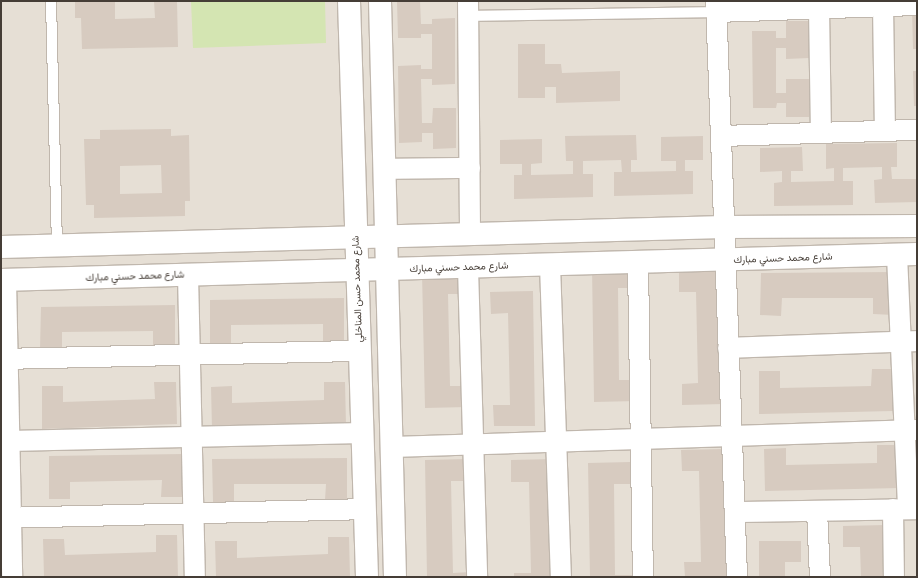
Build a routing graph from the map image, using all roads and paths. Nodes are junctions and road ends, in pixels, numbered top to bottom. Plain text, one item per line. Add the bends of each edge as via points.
1 (51, 1) edge
2 (349, 1) edge
3 (380, 1) edge
4 (917, 5) edge
5 (716, 6) edge
6 (883, 6) junction
7 (469, 8) edge
8 (819, 8) junction
9 (917, 130) edge
10 (885, 131) junction
11 (821, 133) junction
12 (721, 136) junction
13 (470, 168) junction
14 (384, 169) junction
15 (917, 226) edge
16 (724, 227) junction
17 (470, 234) junction
18 (356, 237) junction
19 (386, 237) junction
20 (57, 245) junction
21 (1, 247) edge
22 (907, 254) edge
23 (725, 261) junction
24 (638, 263) junction
25 (550, 265) junction
26 (468, 268) junction
27 (387, 270) junction
28 (357, 271) junction
29 (188, 275) junction
30 (4, 280) edge
31 (909, 341) edge
32 (728, 348) junction
33 (360, 351) junction
34 (190, 355) junction
35 (4, 359) edge
36 (911, 430) edge
37 (362, 433) junction
38 (732, 436) junction
39 (192, 437) junction
40 (640, 439) junction
41 (9, 441) junction
42 (556, 442) junction
43 (473, 444) junction
44 (392, 447) junction
45 (906, 509) edge
46 (365, 510) junction
47 (817, 510) junction
48 (734, 512) junction
49 (193, 514) junction
50 (6, 518) edge
51 (12, 577) edge
52 (195, 577) edge
53 (367, 577) edge
54 (395, 577) edge
55 (477, 577) edge
56 (561, 577) edge
57 (643, 577) edge
58 (737, 577) edge
59 (820, 577) edge
60 (894, 577) edge

1 - 20 lane
2 - 18 street, شارع محمد حسن المناخلي
3 - 14 street
4 - 6 street
5 - 7 lane
5 - 8 street
5 - 12 street
6 - 8 street
6 - 10 street
7 - 13 street
8 - 11 street
9 - 10 street
10 - 11 street
11 - 12 street
12 - 16 street
13 - 14 street
13 - 17 street
14 - 19 street
15 - 16 street
16 - 17 street
16 - 23 street
17 - 19 street
18 - 19 street
18 - 20 street
18 - 28 street, شارع محمد حسن المناخلي
19 - 27 street
20 - 21 street
22 - 23 street, شارع محمد حسني مبارك
22 - 31 street
23 - 24 street, شارع محمد حسني مبارك
23 - 32 street
24 - 25 street, شارع محمد حسني مبارك
24 - 40 street
25 - 26 street, شارع محمد حسني مبارك
25 - 42 street
26 - 27 street, شارع محمد حسني مبارك
26 - 43 street
27 - 28 street, شارع محمد حسني مبارك
27 - 44 street
28 - 29 street, شارع محمد حسني مبارك
28 - 33 street, شارع محمد حسن المناخلي
29 - 30 street, شارع محمد حسني مبارك
29 - 34 street
30 - 35 street
31 - 32 street
31 - 36 street
32 - 38 street
33 - 34 street
33 - 37 street, شارع محمد حسن المناخلي
34 - 35 street
34 - 39 street
35 - 41 street
36 - 38 street
36 - 45 street
37 - 39 street
37 - 46 street, شارع محمد حسن المناخلي
38 - 40 street
38 - 48 street
39 - 41 street
39 - 49 street
40 - 42 street
40 - 57 street
41 - 50 street
42 - 43 street
42 - 56 street
43 - 44 street
43 - 55 street
44 - 54 street
45 - 47 street
45 - 60 street
46 - 49 street
46 - 53 street, شارع محمد حسن المناخلي
47 - 48 street
47 - 59 street
48 - 58 street
49 - 50 street
49 - 52 street
50 - 51 street

